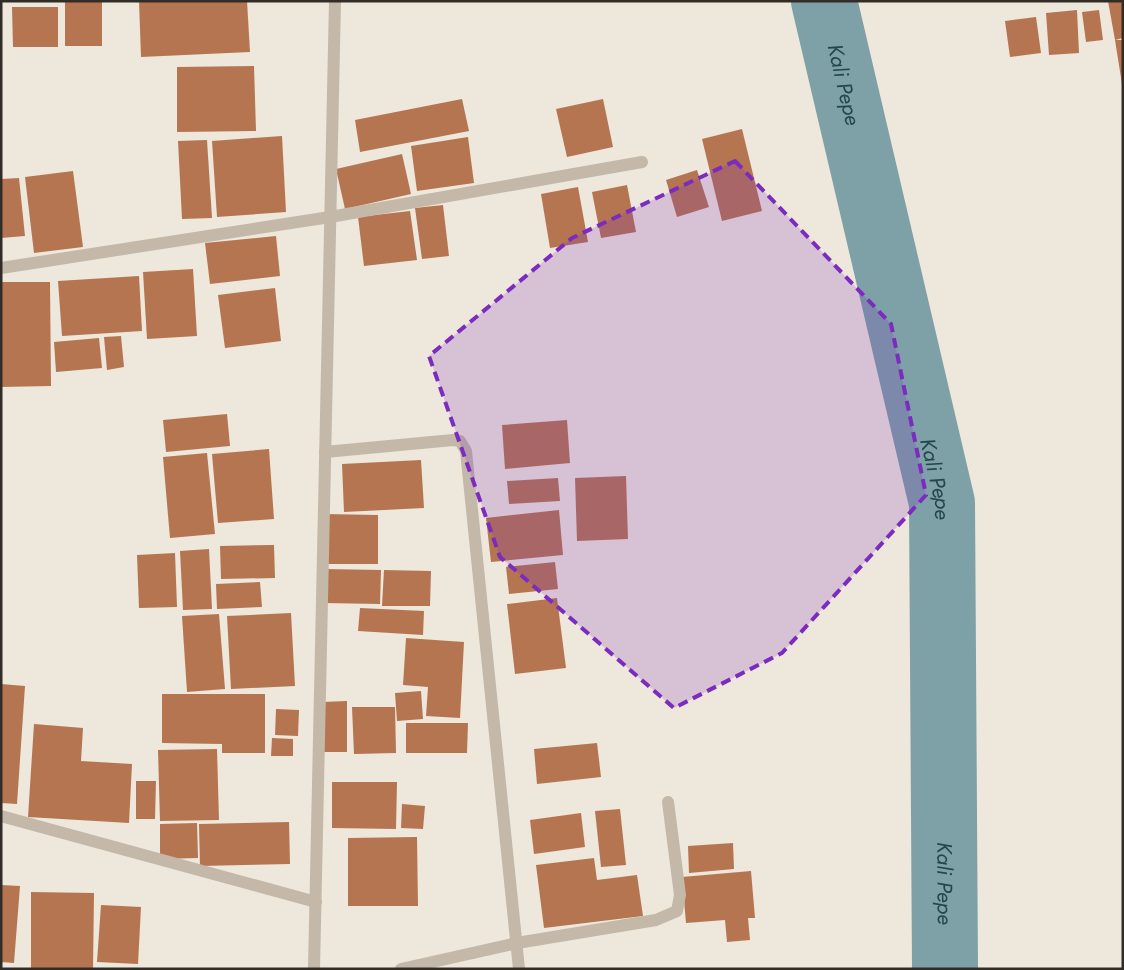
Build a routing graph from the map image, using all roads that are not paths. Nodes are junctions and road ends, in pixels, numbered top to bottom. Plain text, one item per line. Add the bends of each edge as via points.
1 (335, 1) edge
2 (642, 162) dead end
3 (330, 218) junction
4 (1, 268) edge
5 (325, 452) junction
6 (668, 802) dead end
7 (1, 816) edge
8 (316, 902) junction
9 (516, 944) junction
10 (314, 969) edge
11 (401, 969) edge
12 (519, 969) edge

1 - 3 street
2 - 3 street
3 - 4 street
3 - 5 street
5 - 8 street
5 - 9 street via 453,440 460,441 466,451
6 - 9 street via 680,895 677,911 656,920
7 - 8 street
8 - 10 street
9 - 11 street
9 - 12 street

